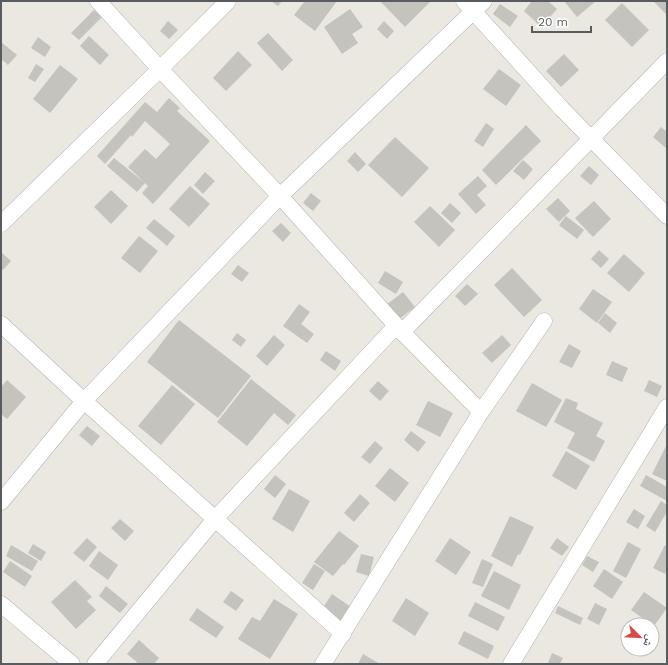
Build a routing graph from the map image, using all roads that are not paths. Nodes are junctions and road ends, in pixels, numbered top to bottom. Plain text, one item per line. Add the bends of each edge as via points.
1 (98, 1) edge
2 (228, 1) edge
3 (473, 5) edge
4 (667, 61) edge
5 (160, 70) junction
6 (591, 138) junction
7 (280, 196) junction
8 (667, 216) edge
9 (1, 224) edge
10 (544, 321) dead end
11 (1, 324) edge
12 (399, 329) junction
13 (84, 401) junction
14 (667, 406) edge
15 (481, 412) junction
16 (1, 502) edge
17 (215, 519) junction
18 (3, 612) edge
19 (343, 634) junction
20 (72, 664) edge
21 (95, 664) edge
22 (323, 664) edge
23 (511, 664) edge

1 - 5 street
2 - 5 street
3 - 6 street via 562,109
3 - 7 street
4 - 6 street
5 - 7 street
5 - 9 street
6 - 8 street
6 - 12 street
7 - 12 street
7 - 13 street
10 - 15 street
11 - 13 street
12 - 15 street
12 - 17 street
13 - 16 street
13 - 17 street
14 - 23 street
15 - 19 street
17 - 19 street
17 - 21 street
18 - 20 street
19 - 22 street

